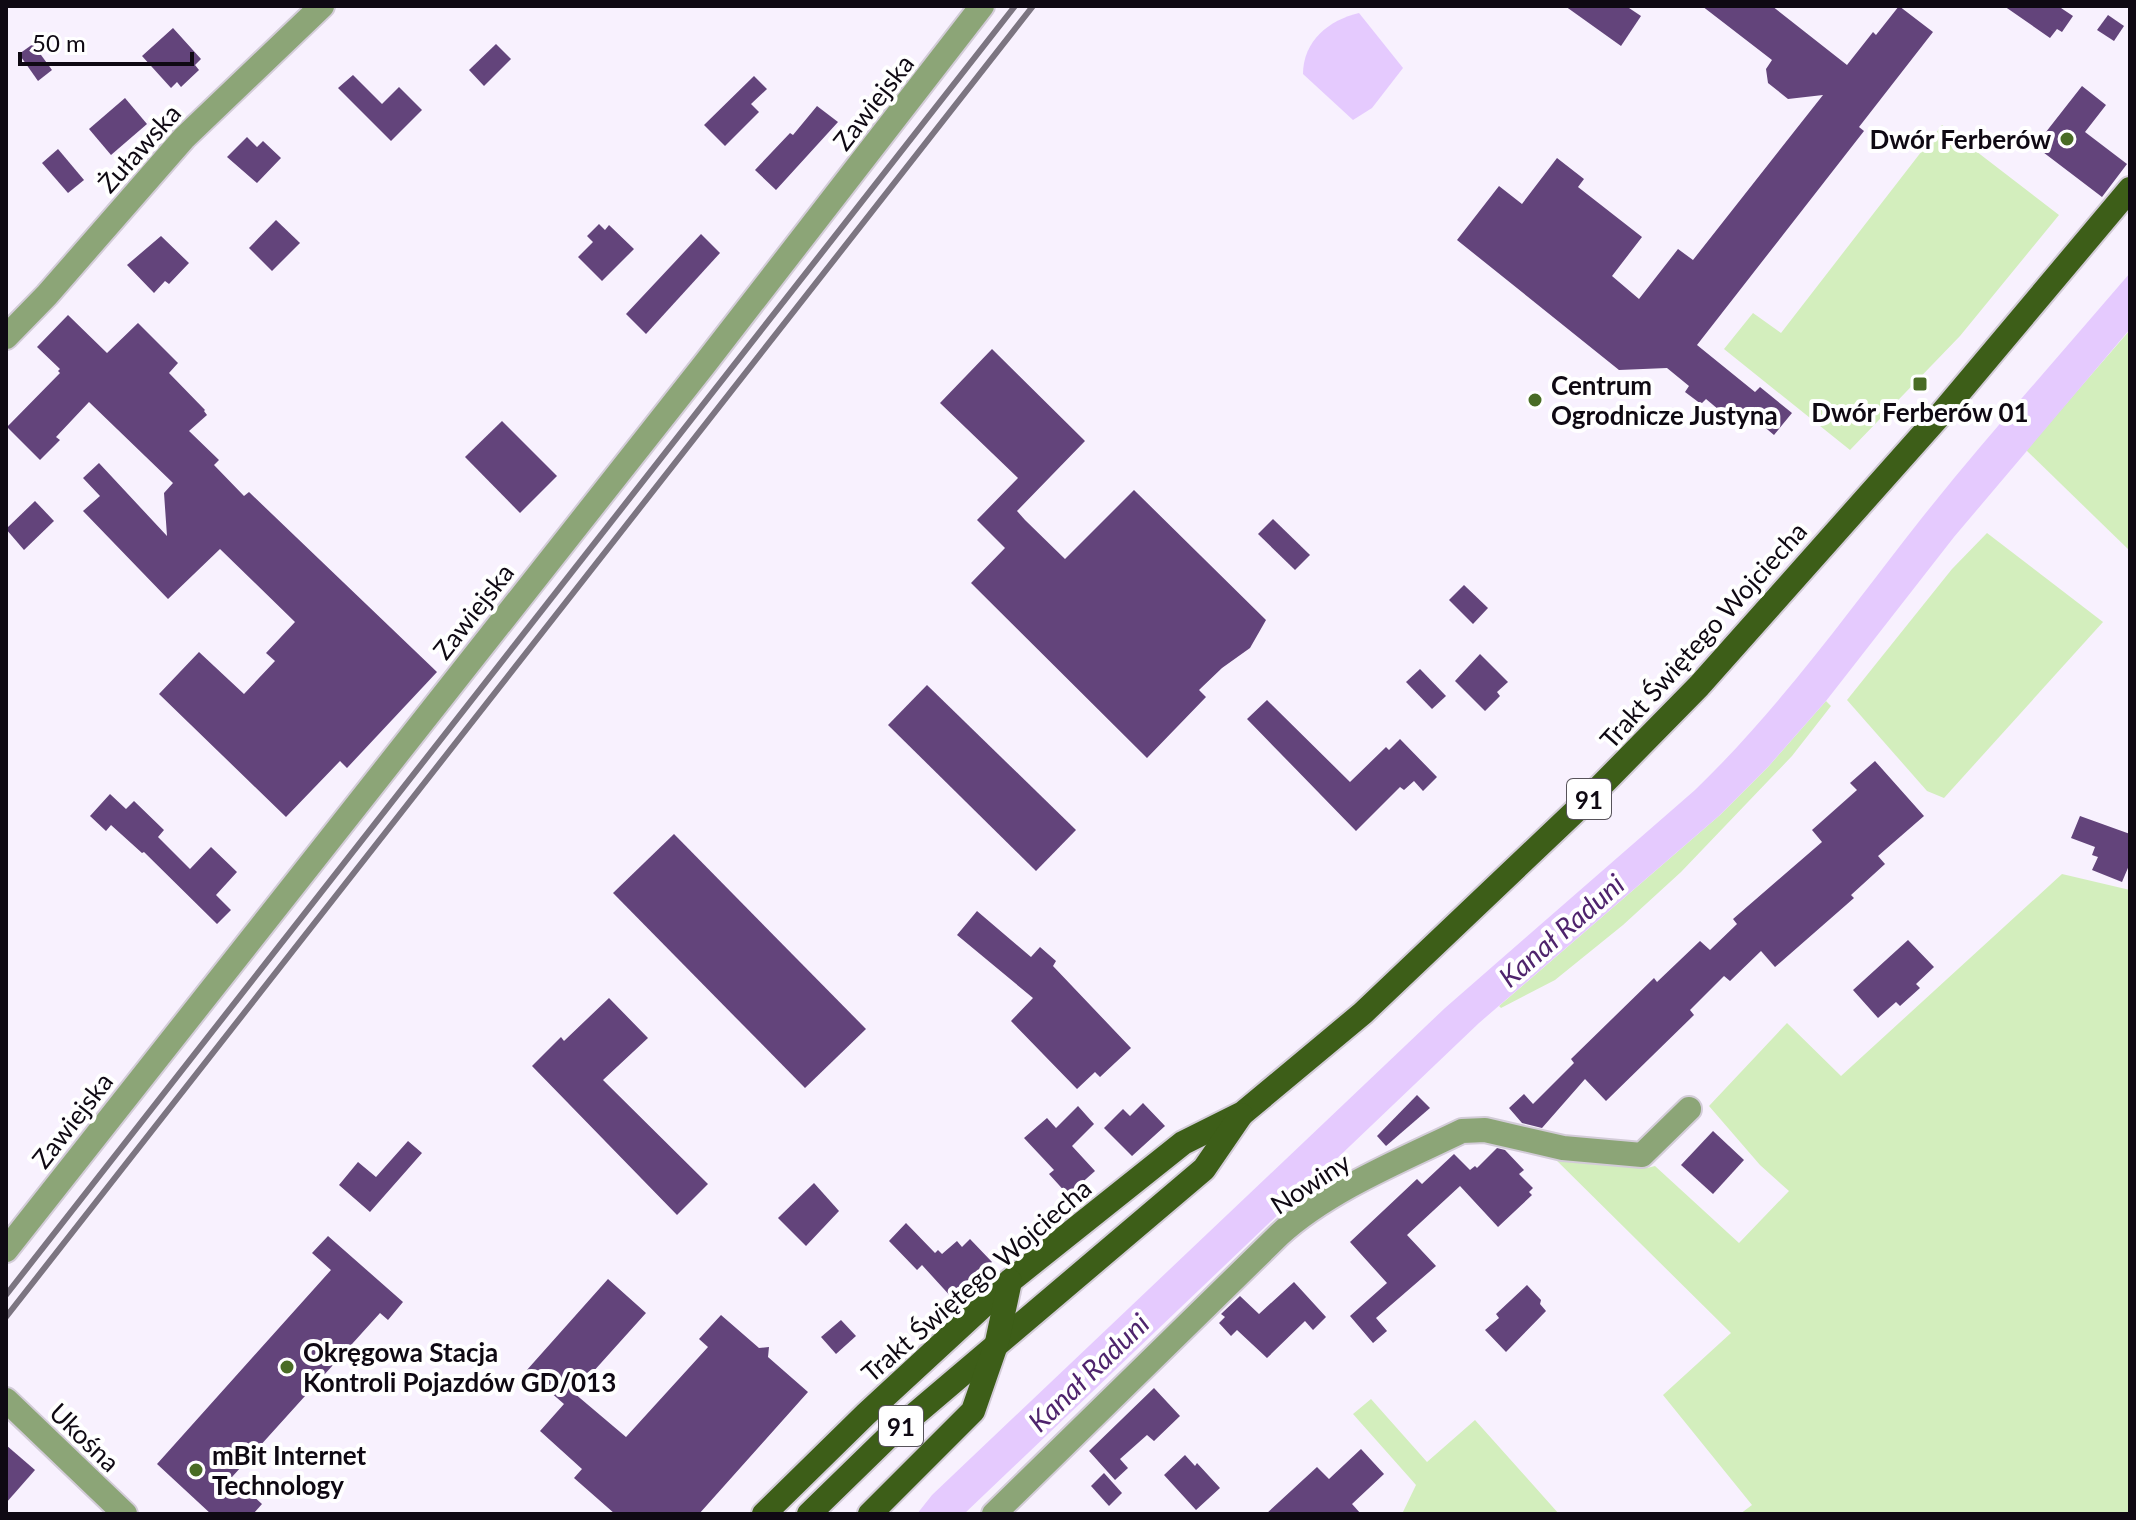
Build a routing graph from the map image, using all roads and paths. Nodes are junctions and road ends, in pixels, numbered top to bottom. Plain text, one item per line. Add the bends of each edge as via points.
1 (322, 6) edge
2 (982, 6) edge
3 (2130, 189) edge
4 (6, 337) edge
5 (1689, 1109) dead end
6 (1243, 1113) junction
7 (6, 1250) edge
8 (1010, 1281) junction
9 (997, 1342) junction
10 (6, 1400) edge
11 (125, 1514) edge
12 (764, 1514) edge
13 (809, 1514) edge
14 (870, 1514) edge
15 (994, 1514) edge

1 - 4 street, Żuławska via 184,138
2 - 7 street, Zawiejska
3 - 6 main road, Trakt Świętego Wojciecha / 91 via 1941,414 1690,696 1373,1004
5 - 15 street, Nowiny via 1642,1155 1563,1148 1485,1130 1462,1131 1328,1198 1279,1235
6 - 8 main road, Trakt Świętego Wojciecha / 91 via 1183,1143
6 - 9 main road, Trakt Świętego Wojciecha / 91 via 1204,1169
8 - 9 main road
8 - 12 main road, Trakt Świętego Wojciecha / 91
9 - 13 main road, Trakt Świętego Wojciecha / 91
9 - 14 main road via 973,1411
10 - 11 street, Ukośna

